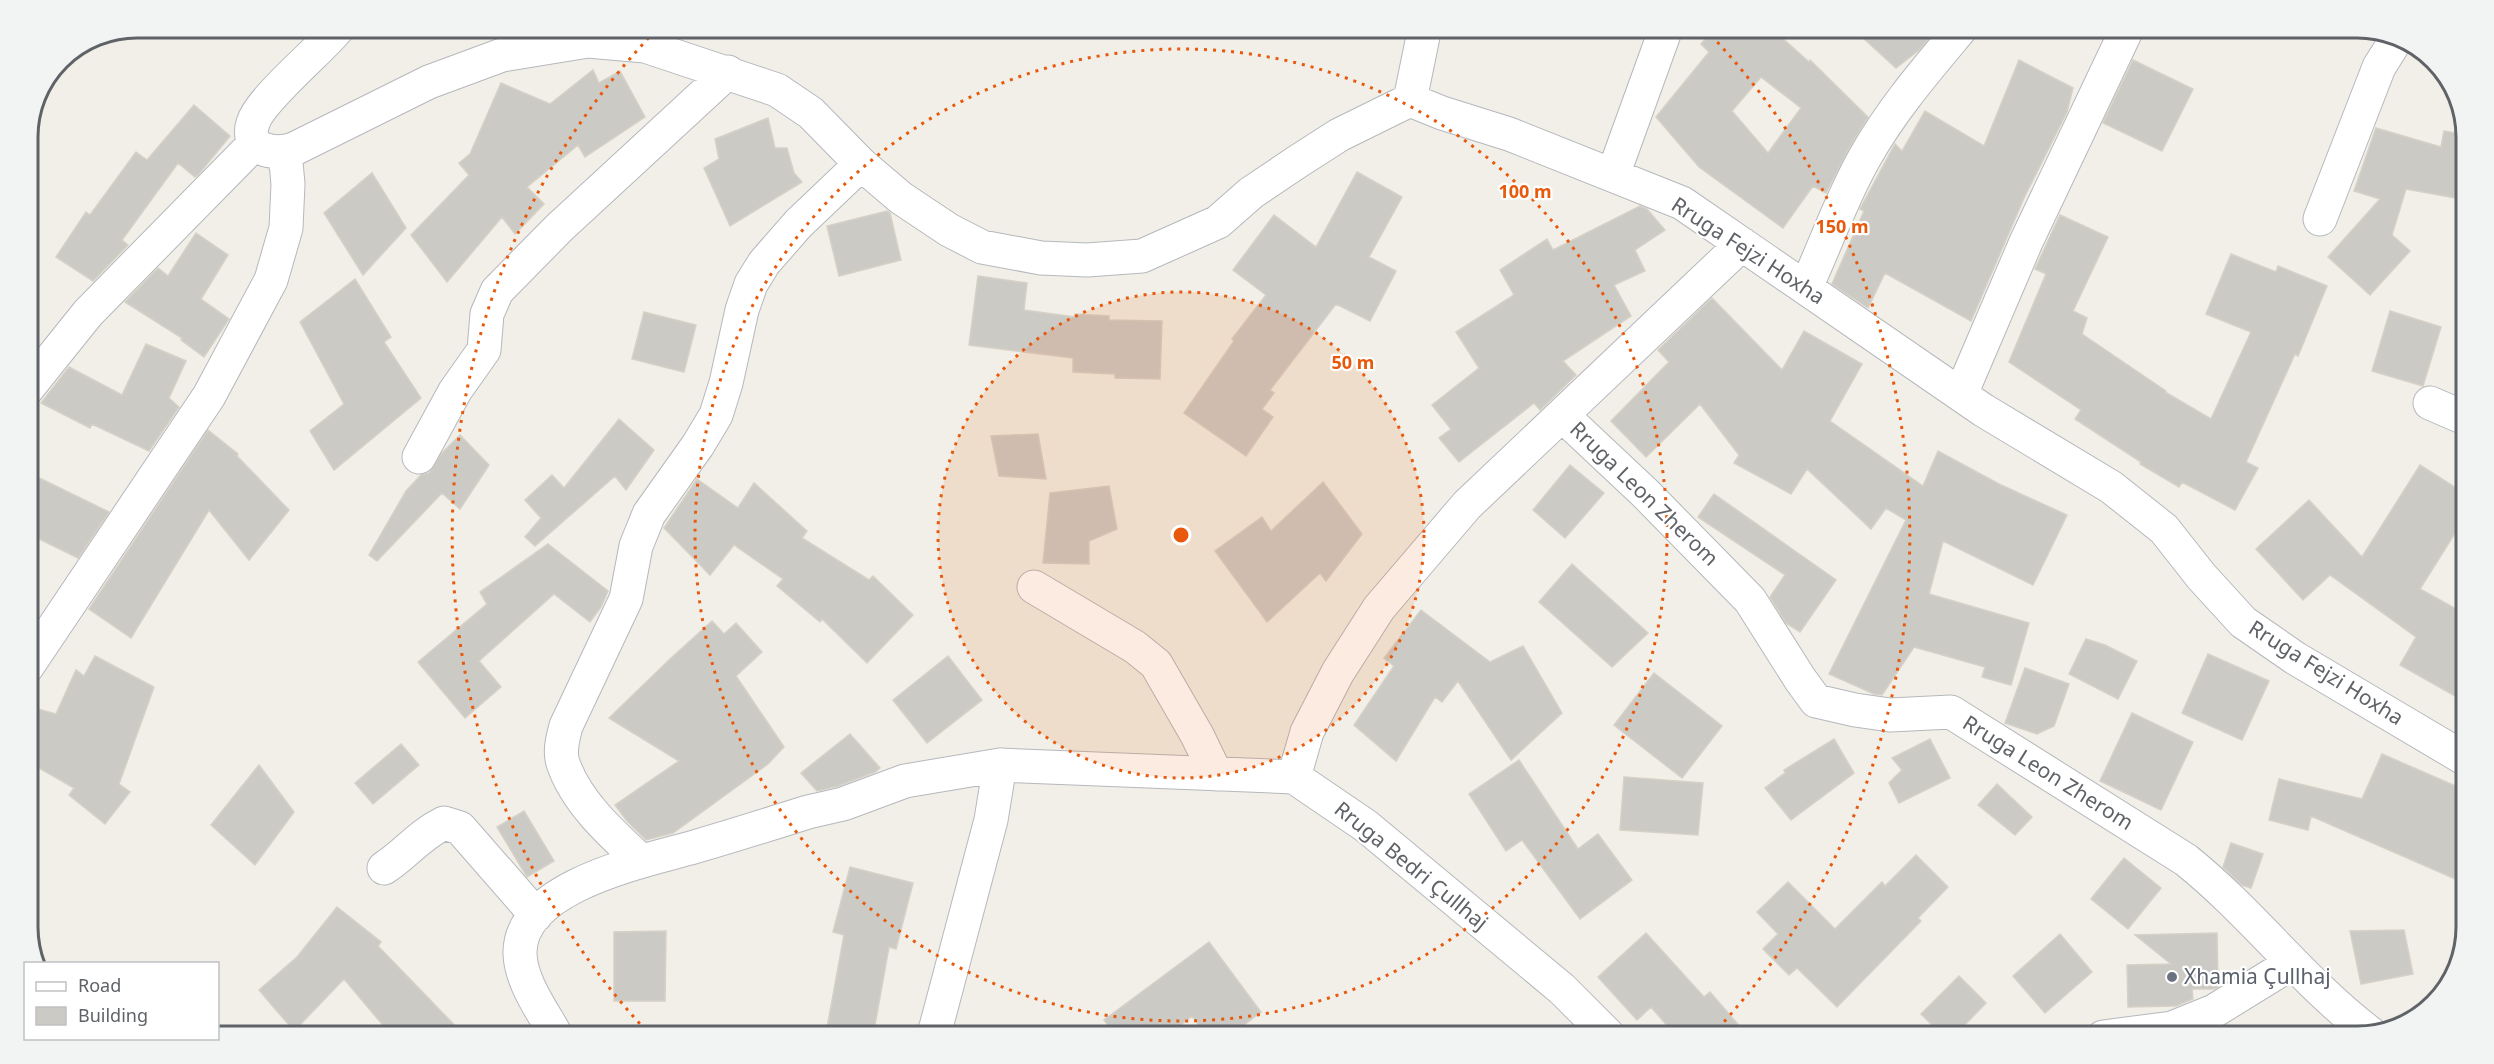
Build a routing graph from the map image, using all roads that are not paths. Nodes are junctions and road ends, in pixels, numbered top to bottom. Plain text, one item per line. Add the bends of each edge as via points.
1 (329, 38) edge
2 (1423, 38) edge
3 (1663, 38) edge
4 (1953, 38) edge
5 (2123, 38) edge
6 (2393, 44) edge
7 (728, 72) junction
8 (1410, 100) junction
9 (270, 148) junction
10 (861, 164) junction
11 (1613, 175) junction
12 (2320, 219) dead end
13 (1742, 244) junction
14 (1806, 287) junction
15 (38, 375) edge
16 (1961, 394) junction
17 (2430, 403) dead end
18 (2456, 414) edge
19 (1563, 416) junction
20 (419, 457) dead end
21 (1034, 587) dead end
22 (38, 651) edge
23 (2456, 753) edge
24 (1000, 765) junction
25 (1216, 774) junction
26 (1294, 777) junction
27 (641, 861) junction
28 (384, 868) dead end
29 (536, 915) junction
30 (2292, 963) junction
31 (2363, 1026) edge
32 (552, 1027) edge
33 (936, 1027) edge
34 (1600, 1027) edge
35 (2174, 1027) edge

1 - 9 street via 258,112 250,134
2 - 8 street
3 - 11 street
4 - 14 street via 1914,84 1865,157 1830,226
5 - 16 street via 2026,242
6 - 12 street via 2379,67
7 - 9 street via 645,46 588,41 502,55
7 - 10 street via 777,90 803,107
7 - 20 street via 559,228 497,291 487,314 484,350
8 - 10 street via 1339,135 1251,193 1218,222 1142,256 1041,258 982,248 901,198
8 - 11 street, Rruga Fejzi Hoxha
9 - 15 street via 88,313
9 - 22 street via 288,184 286,228 271,280 208,396
10 - 27 street via 798,224 751,284 716,415 649,514 636,546 626,599 566,726 562,762 579,794
11 - 13 street, Rruga Fejzi Hoxha via 1682,203
13 - 14 street, Rruga Fejzi Hoxha
13 - 19 street
14 - 16 street, Rruga Fejzi Hoxha
16 - 23 street, Rruga Fejzi Hoxha via 2111,487 2164,529 2243,622 2295,658
17 - 18 street
19 - 26 street via 1467,505 1379,608 1338,672 1307,732
19 - 30 street, Rruga Leon Zherom via 1750,600 1816,701 1890,715 1951,712 2186,860 2218,886
21 - 25 street via 1135,647 1156,664
24 - 25 street
24 - 27 street via 905,781 843,804
24 - 33 street via 991,820
25 - 26 street
26 - 34 street, Rruga Bedri Çullhaj via 1366,826 1562,989
27 - 29 street via 584,880
28 - 29 street via 424,833 444,823 460,828
29 - 32 street via 524,932 520,954 526,979
30 - 31 street
30 - 35 street via 2214,1011

